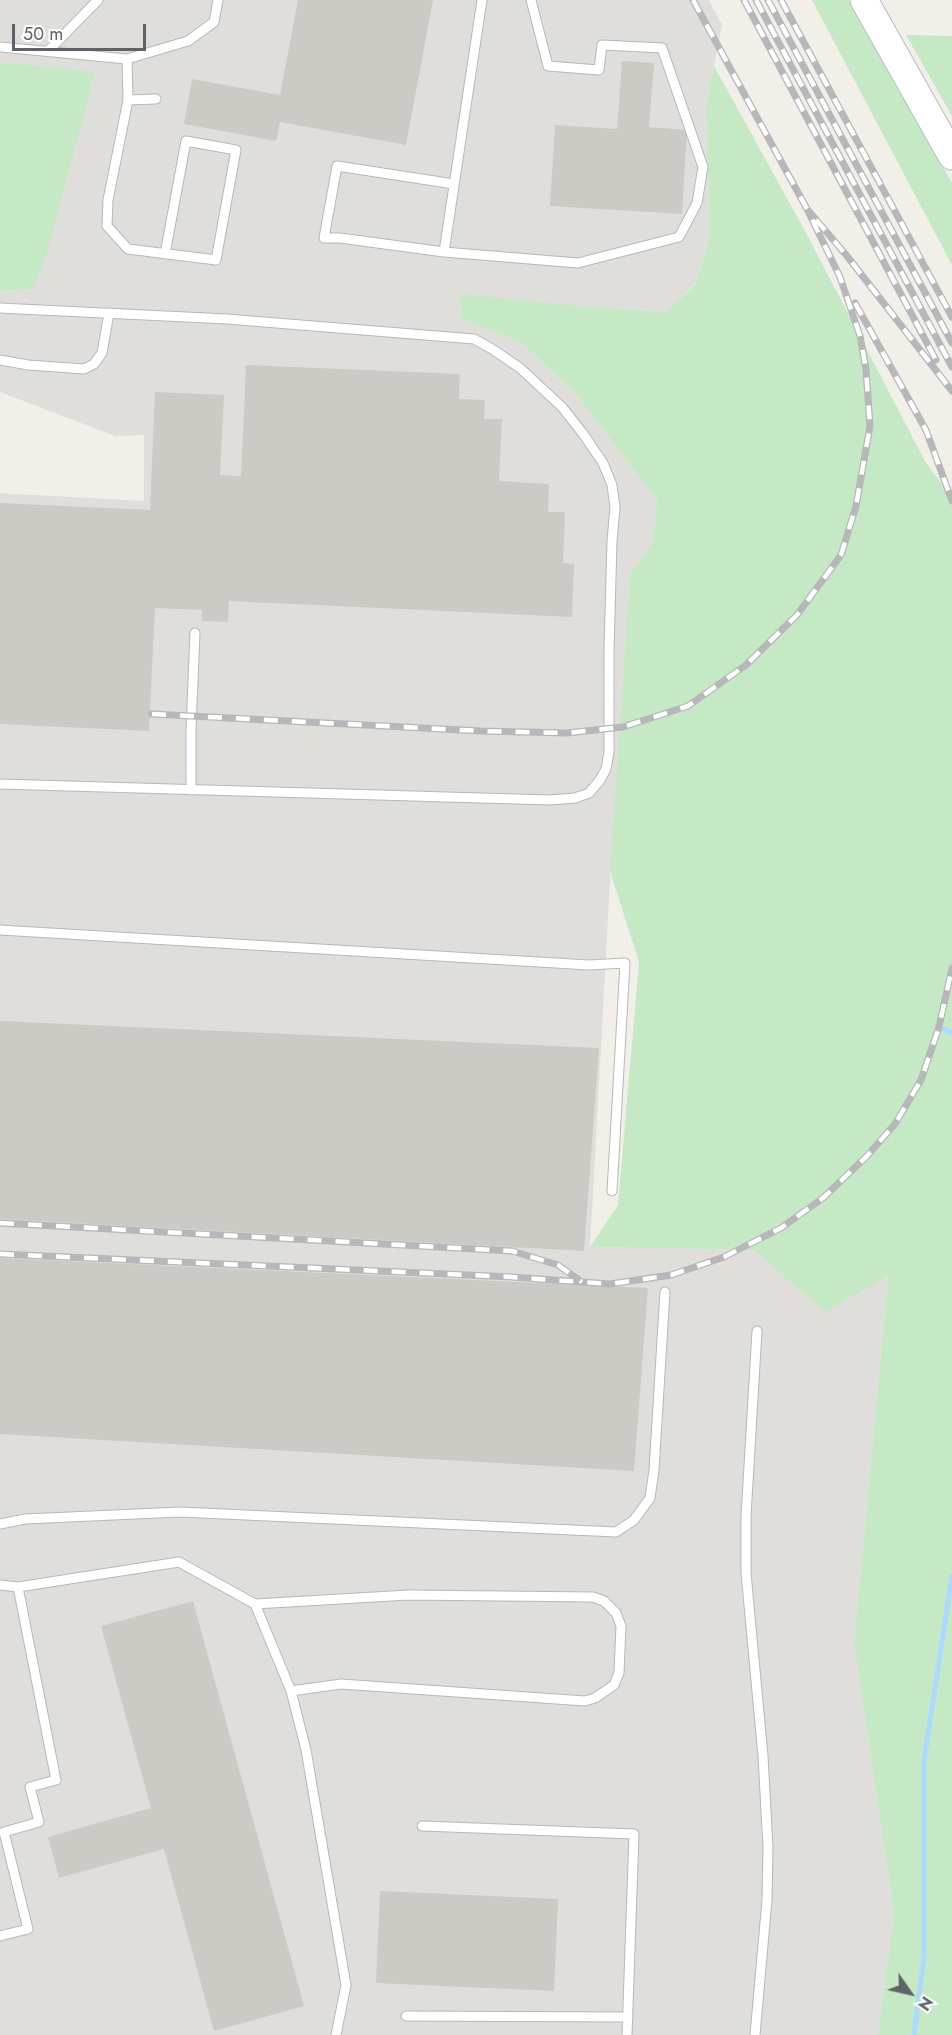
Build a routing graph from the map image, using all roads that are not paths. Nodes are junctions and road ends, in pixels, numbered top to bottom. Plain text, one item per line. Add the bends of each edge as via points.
1 (98, 0) edge
2 (218, 0) edge
3 (482, 0) edge
4 (531, 0) edge
5 (864, 0) edge
6 (0, 47) edge
7 (48, 51) junction
8 (128, 59) junction
9 (156, 99) dead end
10 (128, 100) junction
11 (952, 156) edge
12 (454, 183) junction
13 (444, 252) junction
14 (165, 254) junction
15 (0, 308) edge
16 (109, 314) junction
17 (0, 360) edge
18 (195, 633) dead end
19 (0, 784) edge
20 (191, 790) junction
21 (0, 930) edge
22 (612, 1191) dead end
23 (665, 1292) dead end
24 (758, 1331) dead end
25 (0, 1524) edge
26 (0, 1585) edge
27 (18, 1587) junction
28 (255, 1604) junction
29 (291, 1691) junction
30 (422, 1826) dead end
31 (0, 1936) edge
32 (406, 2016) dead end
33 (628, 2017) junction
34 (336, 2035) edge
35 (627, 2035) edge
36 (755, 2035) edge

1 - 7 lane
2 - 8 lane via 214,22 188,41
3 - 12 lane
4 - 13 lane via 548,66 599,70 602,45 662,48 703,167 697,203 679,237 578,263
5 - 11 street
6 - 7 lane
7 - 8 lane
8 - 10 lane
9 - 10 lane
10 - 14 lane via 108,200 107,226 128,249
12 - 13 lane
12 - 13 lane via 337,166 324,238
14 - 14 lane via 216,260 236,150 186,141
15 - 16 lane
16 - 17 lane via 102,353 84,369
16 - 20 lane via 227,319 474,339 520,368 562,407 603,464 612,485 615,507 609,752 606,769 589,793 550,801
18 - 20 lane
19 - 20 lane
21 - 22 lane via 589,965 626,963
23 - 25 lane via 650,1498 634,1520 616,1532 180,1512 25,1519
24 - 36 lane via 746,1573 768,1848
26 - 27 lane
27 - 28 lane via 179,1562
27 - 31 lane via 56,1780 30,1786 39,1822 4,1832 28,1929
28 - 29 lane
28 - 29 lane via 408,1595 593,1597 616,1613 621,1626 619,1673 614,1685 585,1701 341,1684
29 - 34 lane via 306,1750 346,1986
30 - 33 lane via 634,1834
32 - 33 lane
33 - 35 lane

